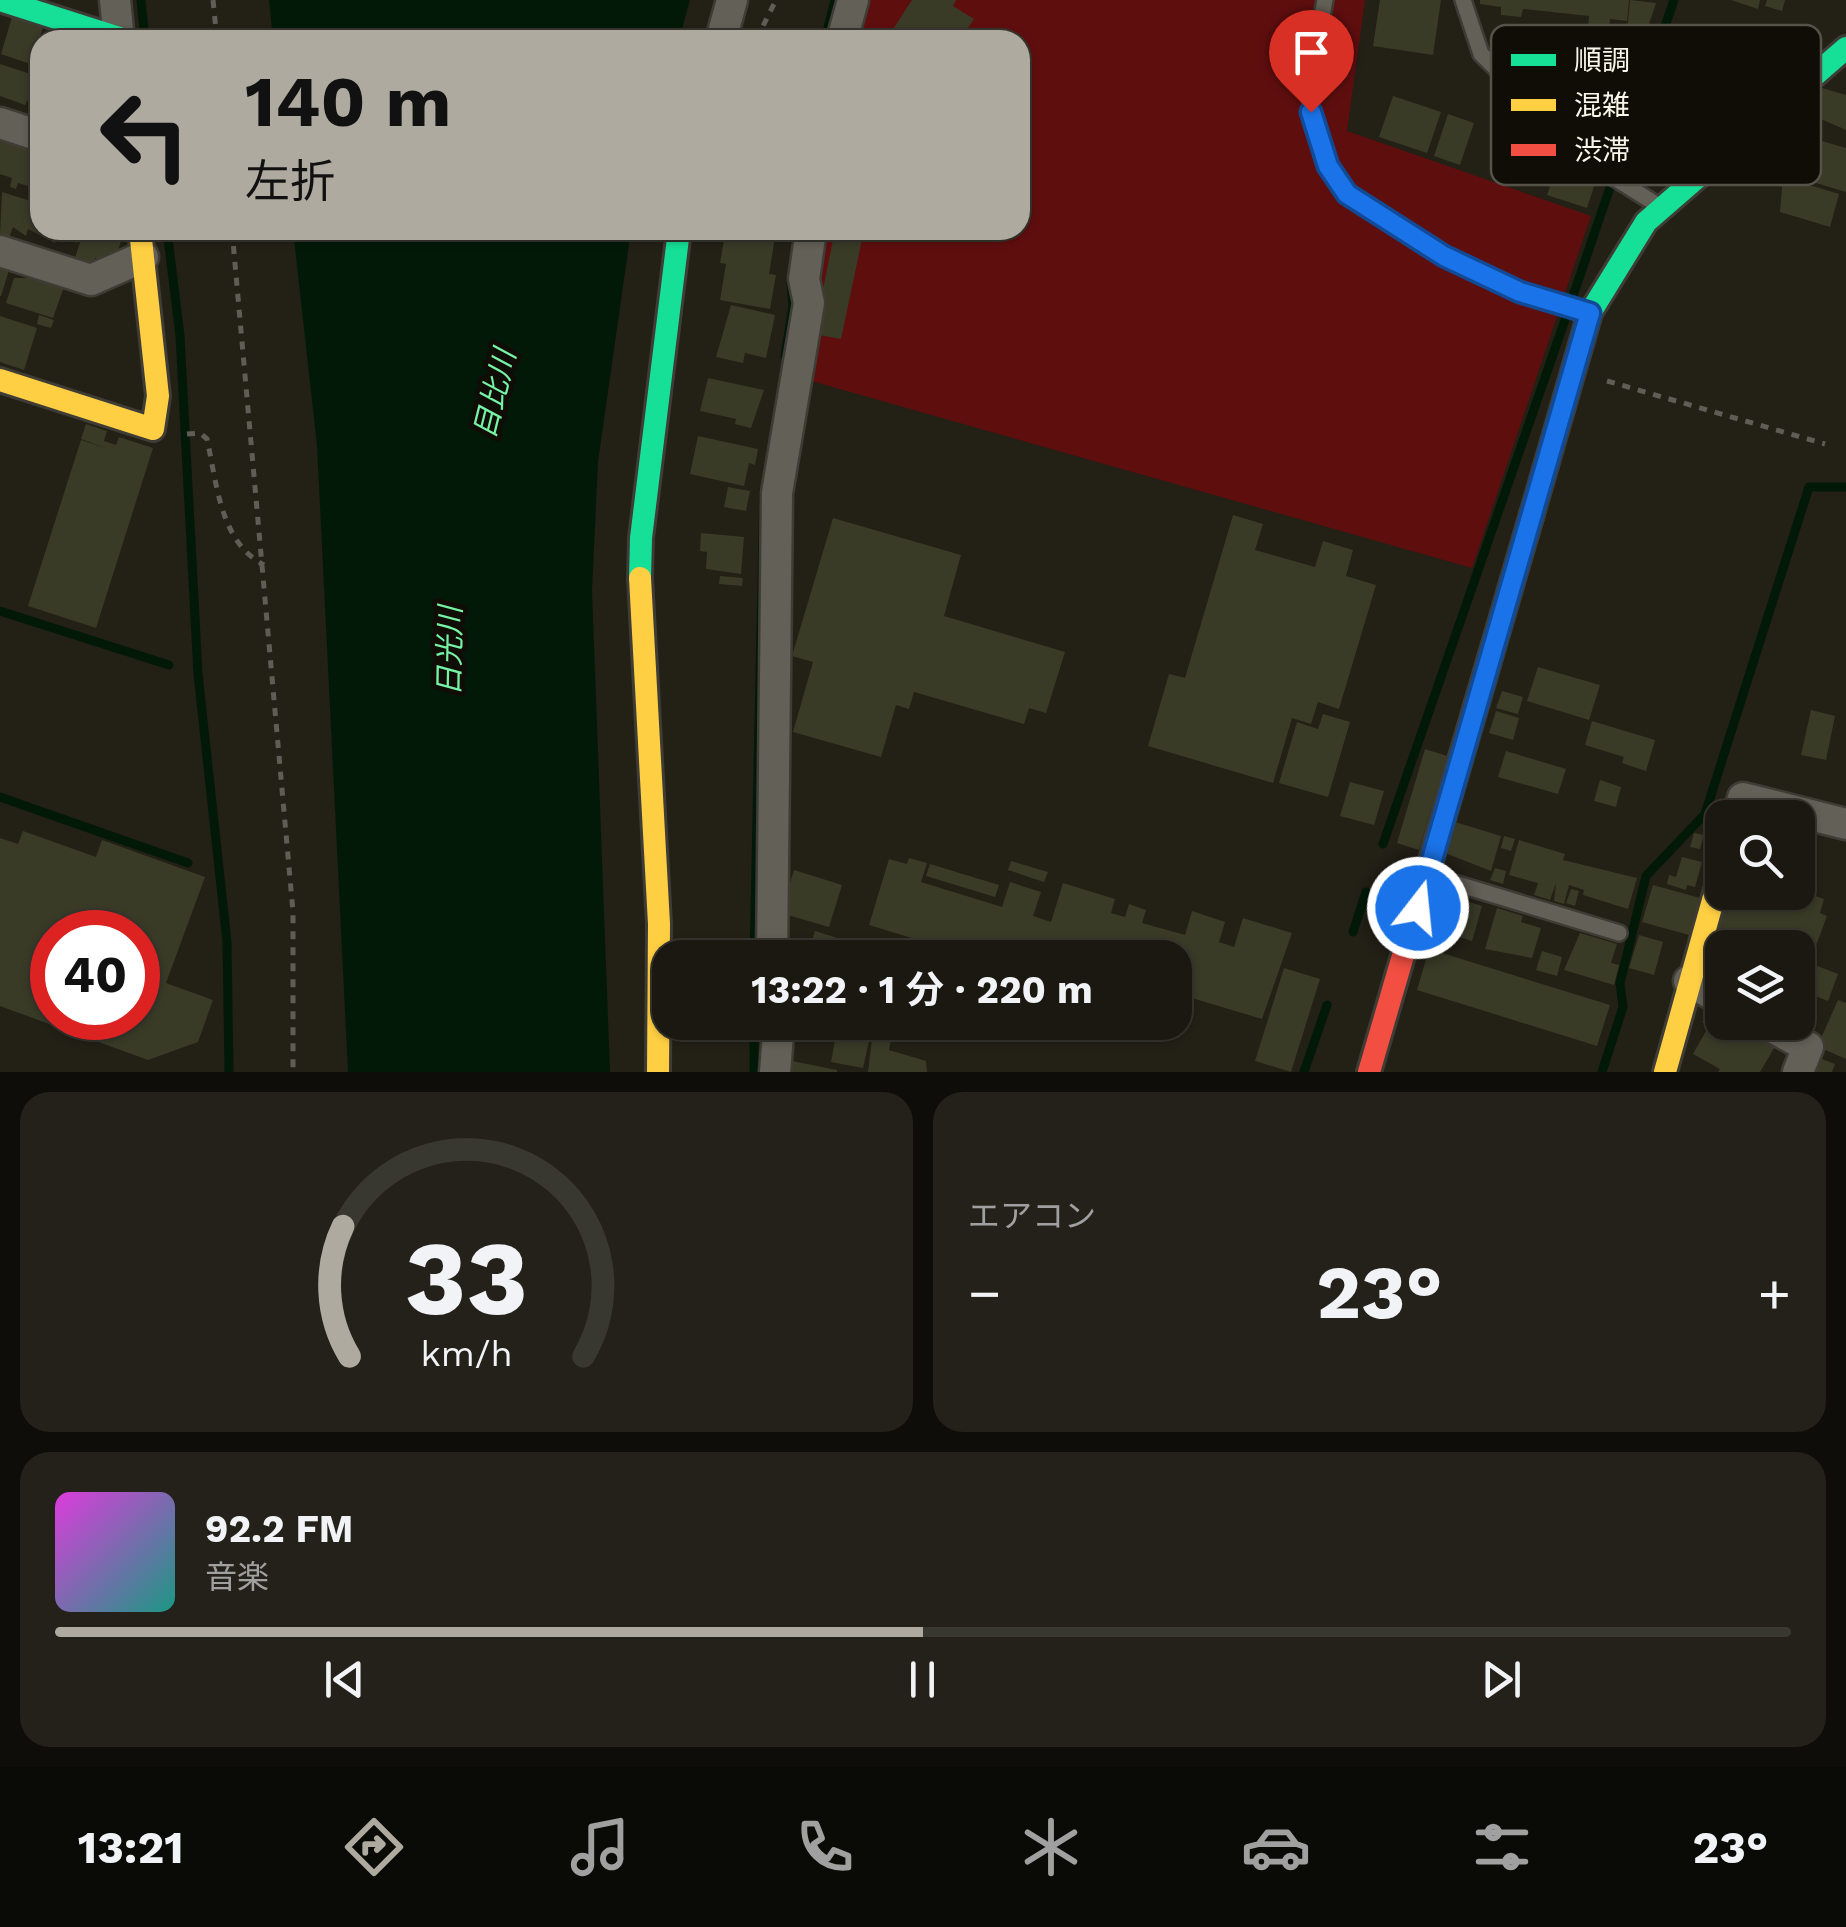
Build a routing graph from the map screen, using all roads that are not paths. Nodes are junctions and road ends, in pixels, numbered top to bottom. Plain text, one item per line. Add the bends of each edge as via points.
1 (0, 0) edge
2 (115, 0) edge
3 (732, 0) edge
4 (853, 0) edge
5 (1325, 0) edge
6 (1464, 0) edge
7 (92, 30) edge
8 (118, 30) edge
9 (724, 30) edge
10 (845, 30) edge
11 (1846, 48) edge
12 (1491, 64) edge
13 (1821, 70) edge
14 (0, 123) edge
15 (30, 133) edge
16 (1626, 185) edge
17 (1688, 185) edge
18 (1662, 208) junction
19 (678, 240) edge
20 (810, 240) edge
21 (141, 244) edge
22 (0, 251) edge
23 (1590, 313) junction
24 (0, 380) edge
25 (1815, 816) edge
26 (1846, 824) edge
27 (1428, 876) junction
28 (1710, 910) edge
29 (1619, 932) dead end
30 (772, 940) edge
31 (1690, 981) junction
32 (1705, 990) edge
33 (778, 1040) edge
34 (1794, 1040) edge
35 (658, 1072) edge
36 (776, 1072) edge
37 (1369, 1072) edge
38 (1665, 1072) edge
39 (1798, 1072) edge

1 - 7 street
2 - 8 street
3 - 9 street
4 - 10 street
5 - 23 lane via 1311,112 1328,166 1347,194 1444,256 1520,292
6 - 12 lane via 1481,54
11 - 13 street
14 - 15 street
16 - 18 lane
17 - 18 street
18 - 23 street via 1646,222
19 - 35 street via 641,538 659,924
20 - 30 street via 804,280 810,303 777,493
21 - 22 street via 92,280
21 - 24 street via 158,396 153,429
23 - 27 street
25 - 26 street
27 - 29 lane
27 - 37 street
28 - 31 street
31 - 32 street
31 - 38 street
33 - 36 street
34 - 39 street via 1808,1048

